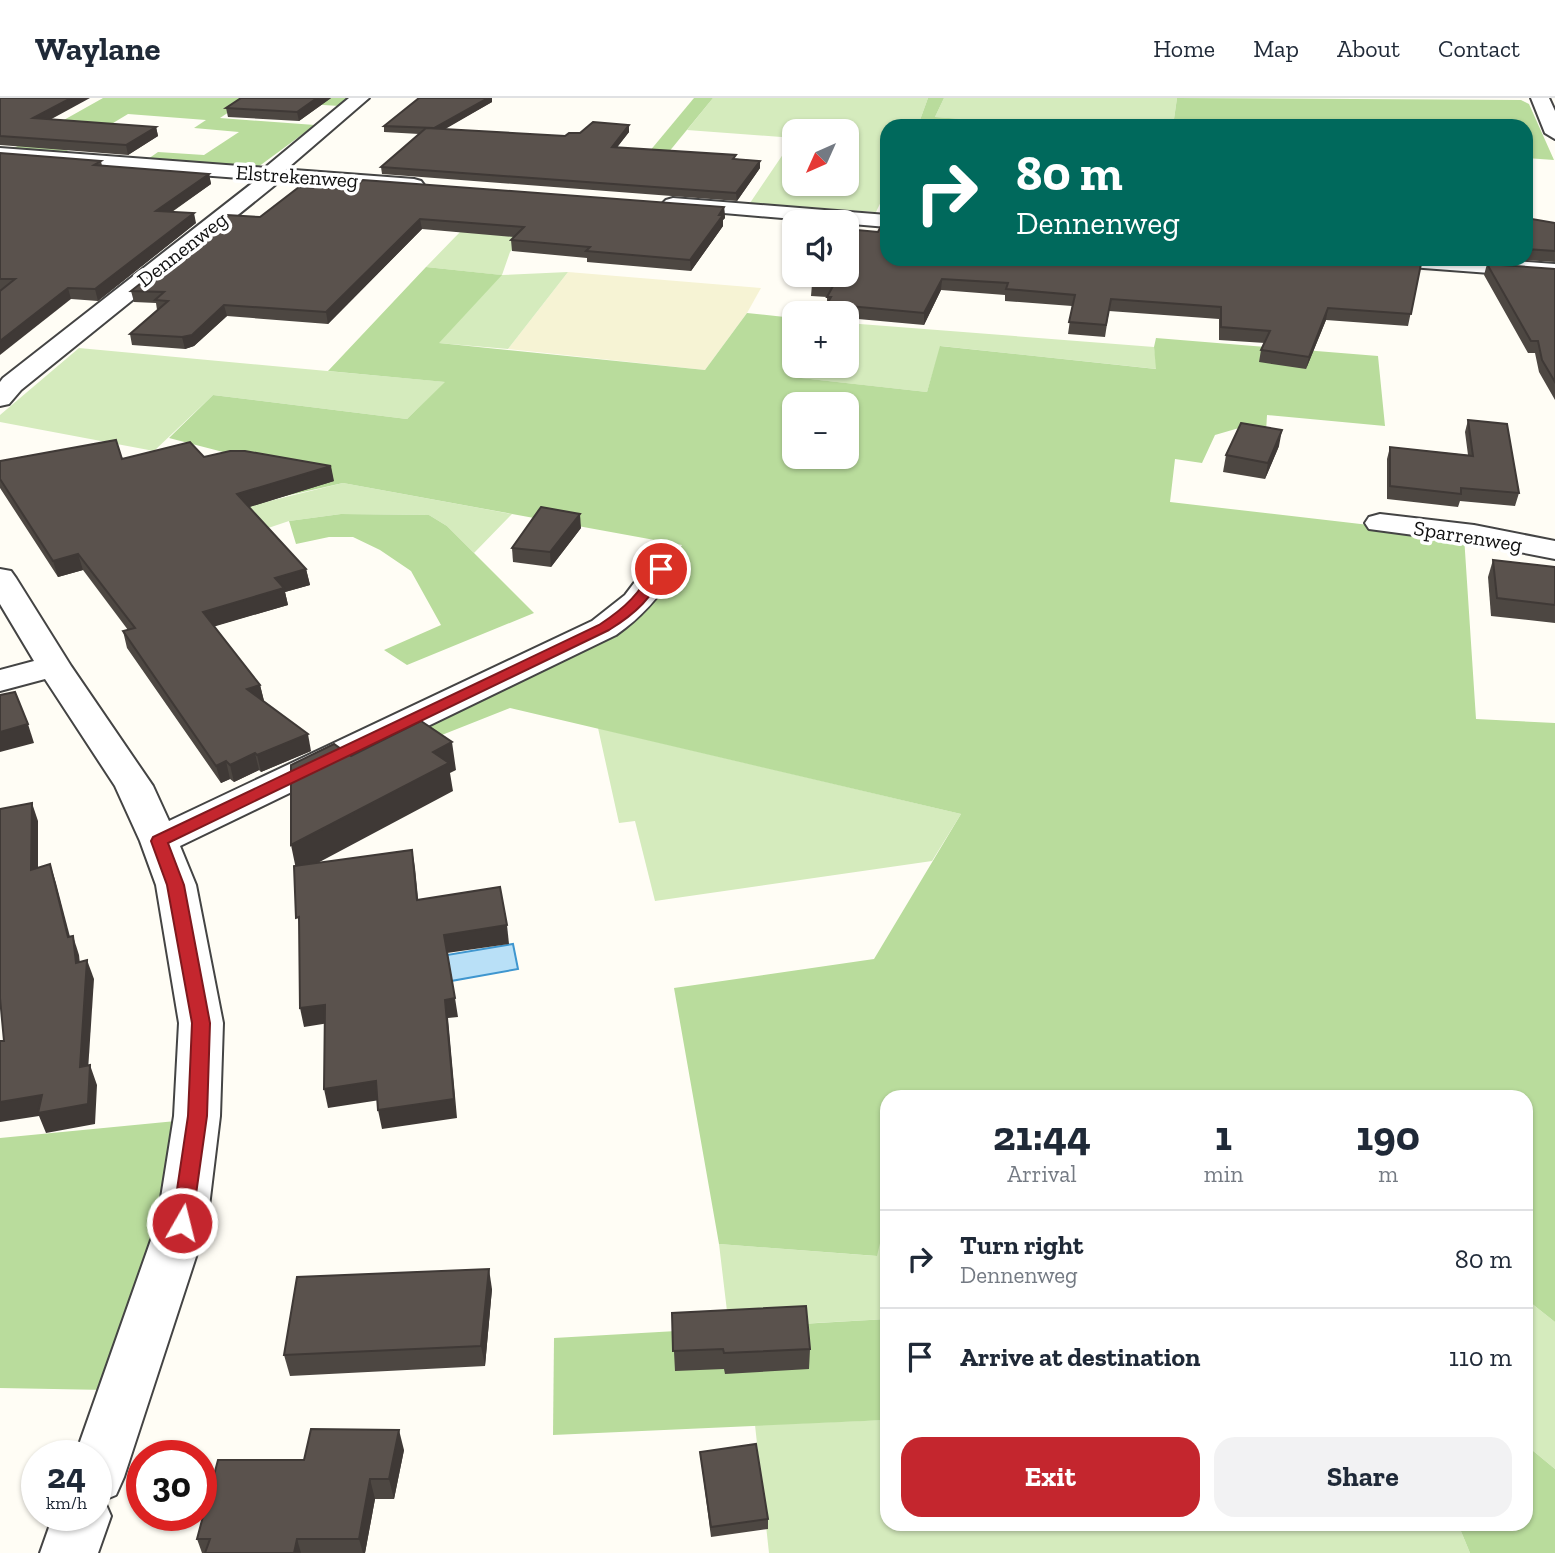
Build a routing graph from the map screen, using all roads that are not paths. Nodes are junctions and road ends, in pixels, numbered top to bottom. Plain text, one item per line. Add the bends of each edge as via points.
1 (360, 98) edge
2 (1540, 98) edge
3 (1555, 133) edge
4 (0, 154) edge
5 (272, 174) junction
6 (436, 187) edge
7 (655, 203) edge
8 (880, 219) edge
9 (1489, 266) edge
10 (1555, 271) edge
11 (0, 398) edge
12 (1380, 523) dead end
13 (1555, 550) edge
14 (661, 569) dead end
15 (0, 578) edge
16 (54, 666) junction
17 (0, 681) edge
18 (159, 841) junction
19 (109, 1440) edge
20 (77, 1531) edge
21 (69, 1553) edge

1 - 5 street, Dennenweg
2 - 3 street
4 - 5 street, Elstrekenweg
5 - 6 street, Elstrekenweg
5 - 11 street, Dennenweg
7 - 8 street
9 - 10 street
12 - 13 street, Sparrenweg
14 - 18 street via 631,610 604,628
15 - 16 street
16 - 17 street
16 - 18 street via 134,786
18 - 19 street via 176,885 201,1023 197,1116 182,1223
20 - 21 street

